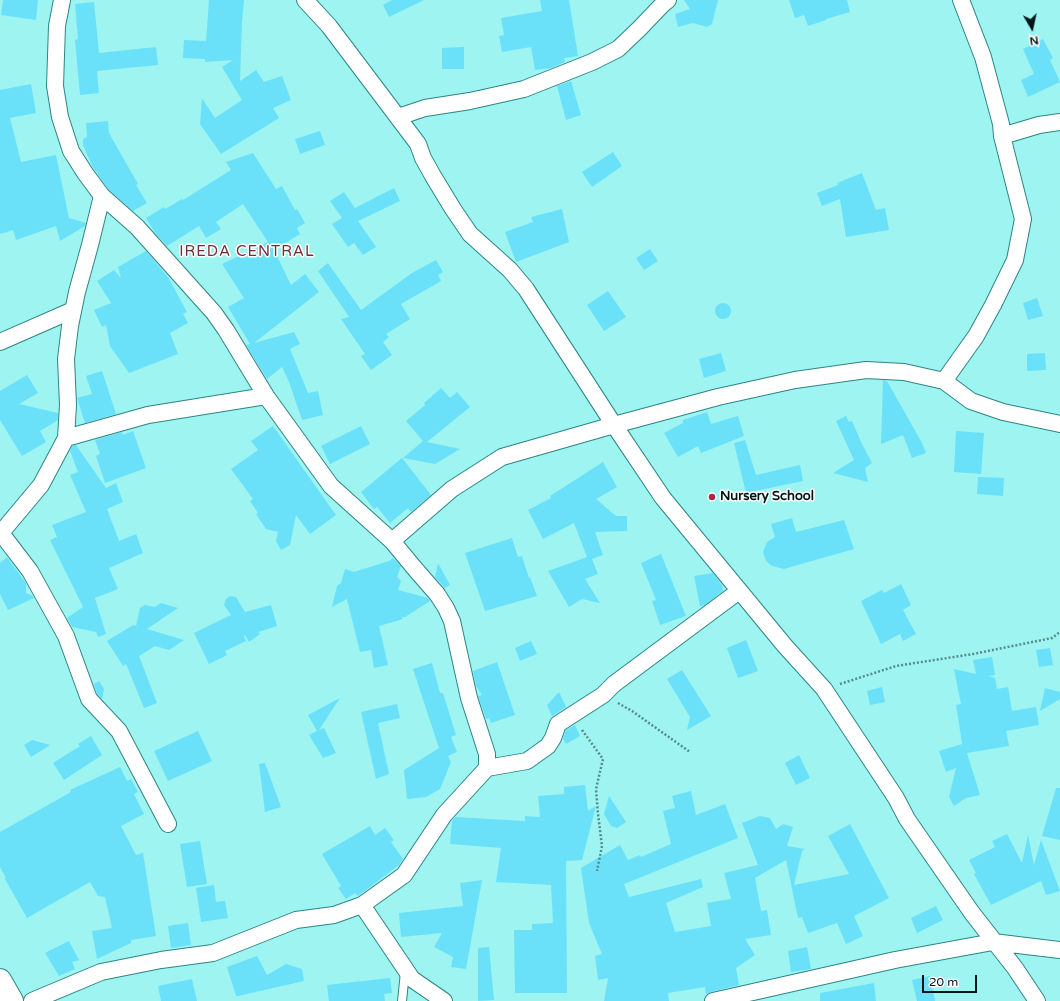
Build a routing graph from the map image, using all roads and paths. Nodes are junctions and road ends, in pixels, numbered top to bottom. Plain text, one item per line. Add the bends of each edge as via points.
1 (62, 0) edge
2 (305, 0) edge
3 (668, 0) edge
4 (961, 0) edge
5 (398, 117) junction
6 (1060, 122) edge
7 (1002, 136) junction
8 (102, 196) junction
9 (73, 310) junction
10 (0, 342) edge
11 (944, 381) junction
12 (266, 396) junction
13 (1060, 424) edge
14 (614, 425) junction
15 (66, 438) junction
16 (0, 534) edge
17 (392, 541) junction
18 (739, 591) junction
19 (1060, 632) edge
20 (824, 689) junction
21 (603, 695) junction
22 (572, 716) junction
23 (690, 752) dead end
24 (487, 768) junction
25 (168, 824) dead end
26 (597, 871) dead end
27 (362, 905) junction
28 (993, 942) junction
29 (1060, 950) edge
30 (406, 969) junction
31 (0, 980) edge
32 (12, 1001) edge
33 (32, 1001) edge
34 (402, 1001) edge
35 (444, 1001) edge
36 (713, 1001) edge
37 (1037, 1001) edge

1 - 8 street via 55,55 55,86 60,117 71,151
2 - 5 street via 329,26
3 - 5 street via 618,49 592,62 524,89 425,108
4 - 7 street via 983,57
5 - 14 street via 418,144 437,182 470,234 510,270 526,289
6 - 7 street via 1039,125
7 - 11 street via 1023,219 1015,260 976,336
8 - 9 street
8 - 12 street via 138,227 214,313
9 - 10 street
9 - 15 street via 66,358
11 - 13 street via 971,401 1003,412
11 - 14 street via 904,372 858,371 787,382 718,397
12 - 15 street via 148,415
12 - 17 street via 331,486
14 - 17 street via 502,458 452,489
14 - 18 street via 663,498
15 - 16 street via 41,485
16 - 25 street via 30,571 66,636 89,699 119,731
17 - 24 street via 437,594 452,621 470,698 487,754
18 - 20 street
18 - 21 street via 614,684
19 - 20 path via 1052,638 896,666
20 - 28 street via 896,798 907,819
21 - 22 street
21 - 23 path via 632,711
22 - 24 street via 558,724 548,746 527,761
22 - 26 path via 603,759 596,789 602,846
24 - 27 street via 444,815 404,875
27 - 30 street
27 - 33 street via 334,916 296,920 213,953 101,972
28 - 29 street
28 - 36 street via 895,960
28 - 37 street via 1015,968
30 - 34 lane
30 - 35 street via 412,979
31 - 32 main road

